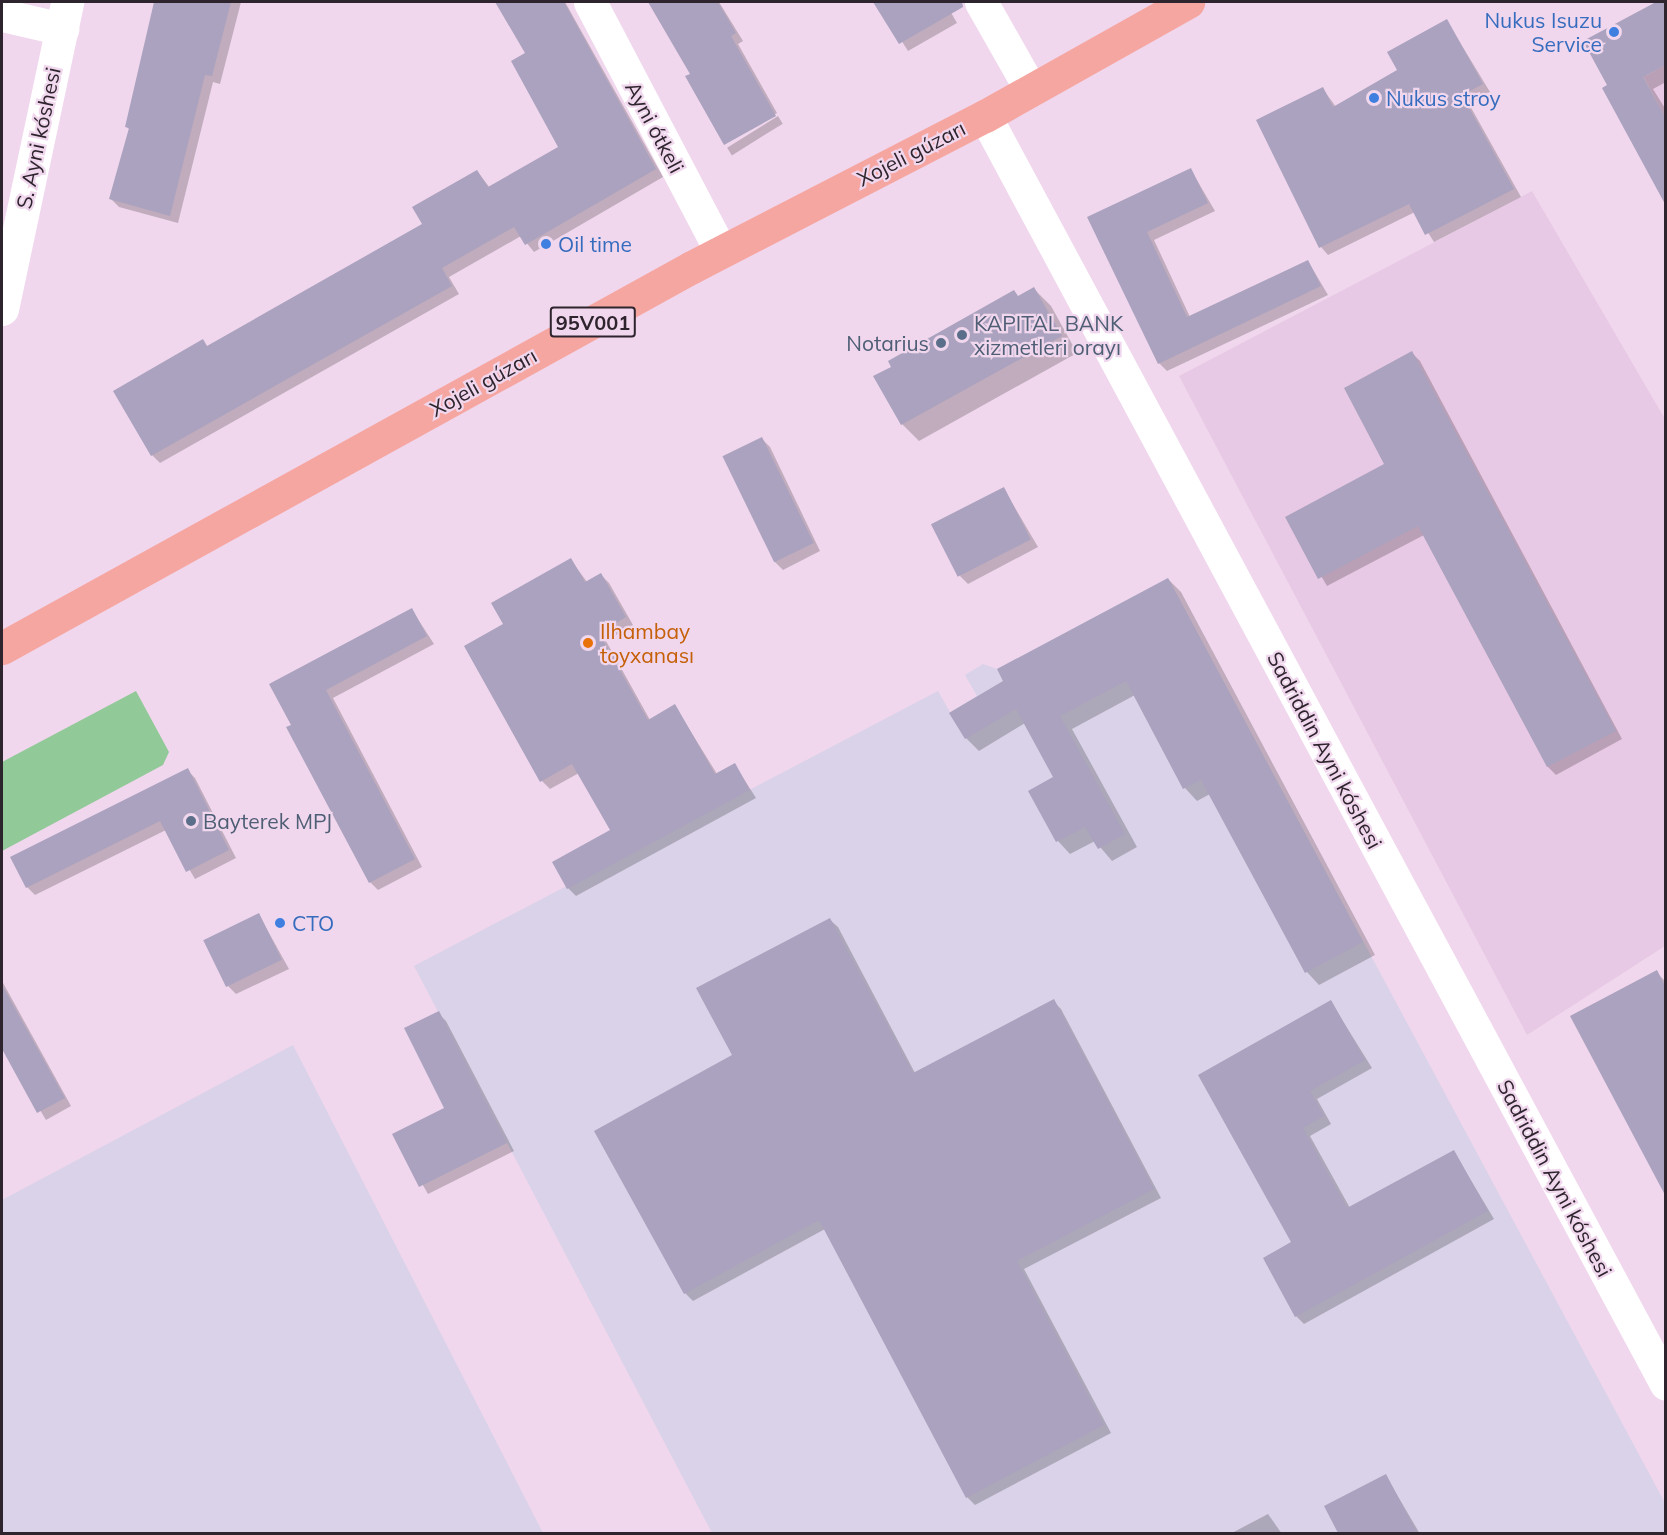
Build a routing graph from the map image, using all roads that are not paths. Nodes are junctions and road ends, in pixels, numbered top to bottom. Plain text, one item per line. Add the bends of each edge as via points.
1 (590, 2) edge
2 (981, 2) edge
3 (1188, 2) edge
4 (2, 15) edge
5 (64, 15) edge
6 (1031, 90) junction
7 (985, 116) junction
8 (721, 252) junction
9 (2, 309) edge
10 (2, 648) edge
11 (1665, 1384) edge

1 - 8 street, Ayni ótkeli
2 - 6 street
3 - 6 main road, Xojeli gúzarı / 95V001
4 - 5 street
5 - 9 street, S. Ayni kóshesi
6 - 7 main road, Xojeli gúzarı / 95V001
7 - 8 main road, Xojeli gúzarı / 95V001
7 - 11 street, Sadriddin Ayni kóshesi
8 - 10 main road, Xojeli gúzarı / 95V001

